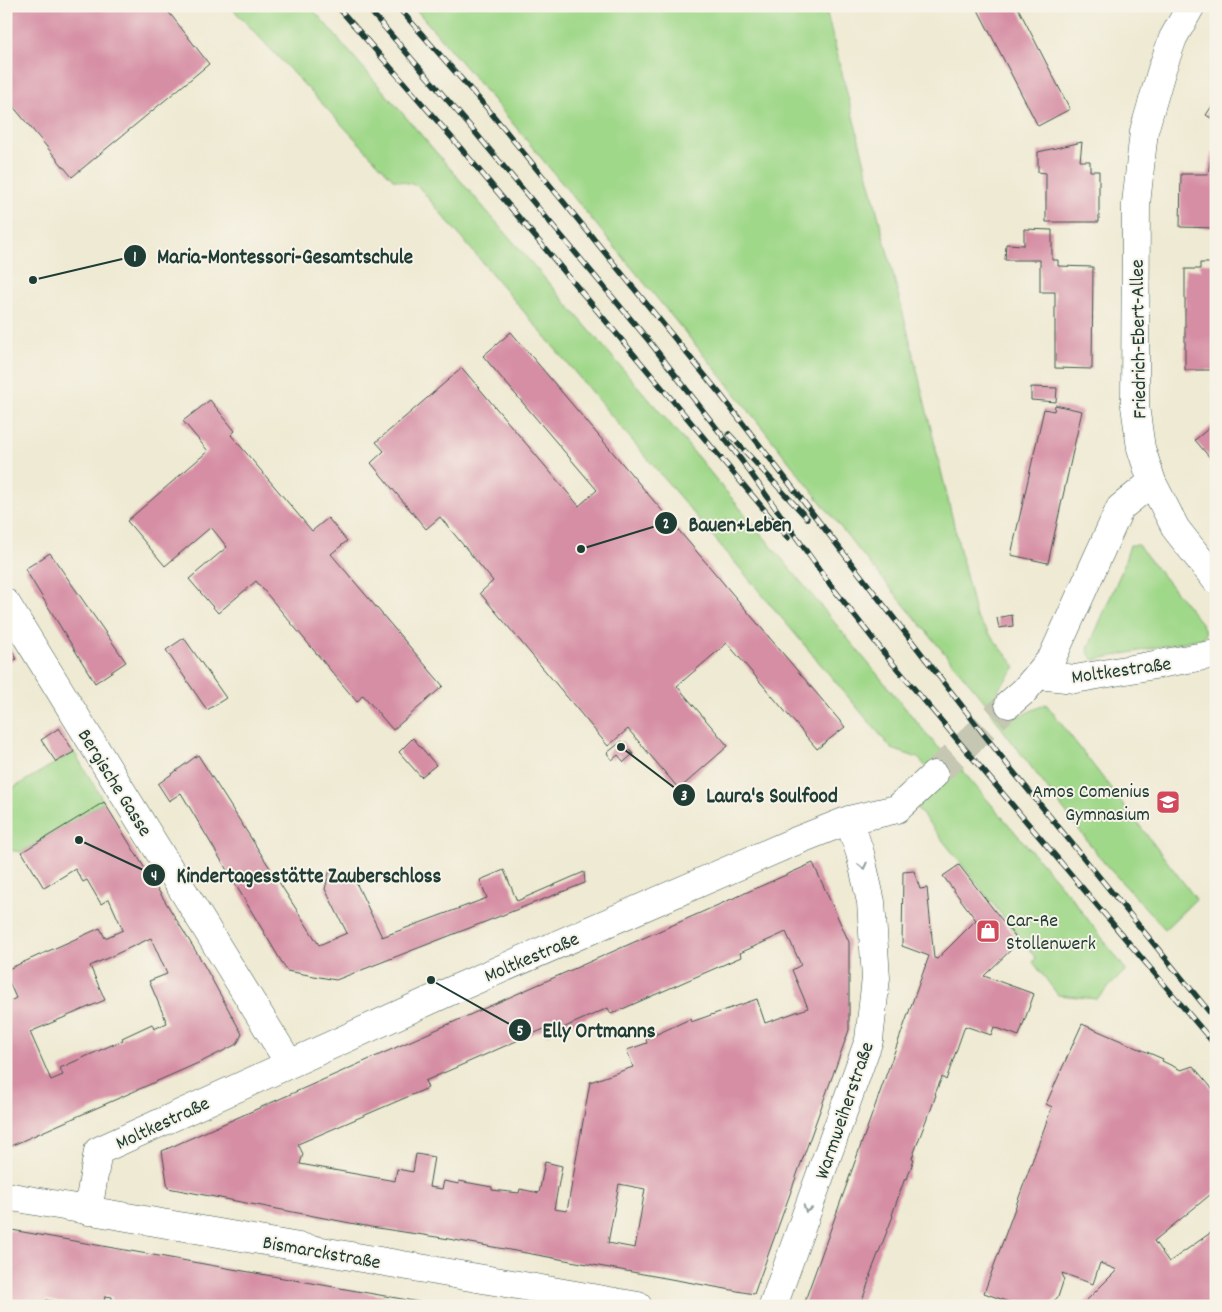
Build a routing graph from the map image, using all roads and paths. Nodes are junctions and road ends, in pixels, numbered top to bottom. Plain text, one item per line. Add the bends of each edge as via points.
1 (1191, 6) edge
2 (1152, 482) junction
3 (1216, 580) edge
4 (6, 603) edge
5 (1216, 654) edge
6 (1038, 674) junction
7 (1009, 704) tunnel mouth
8 (934, 775) tunnel mouth
9 (849, 820) junction
10 (289, 1063) junction
11 (6, 1196) edge
12 (88, 1211) junction
13 (638, 1306) edge
14 (773, 1306) edge

1 - 2 street, Friedrich-Ebert-Allee via 1173,38 1144,131 1136,204 1135,406 1141,448
2 - 3 street, Friedrich-Ebert-Allee via 1176,529
2 - 6 street via 1120,508 1052,658
4 - 10 street, Bergische Gasse
5 - 6 street, Moltkestraße via 1075,679
6 - 7 street
8 - 9 street, Moltkestraße via 897,809
9 - 10 street, Moltkestraße
9 -> 14 street, Warmweiherstraße via 871,902 876,978 869,1040
10 - 12 street, Moltkestraße via 98,1152
11 - 12 street, Bismarckstraße
12 - 13 street, Bismarckstraße

